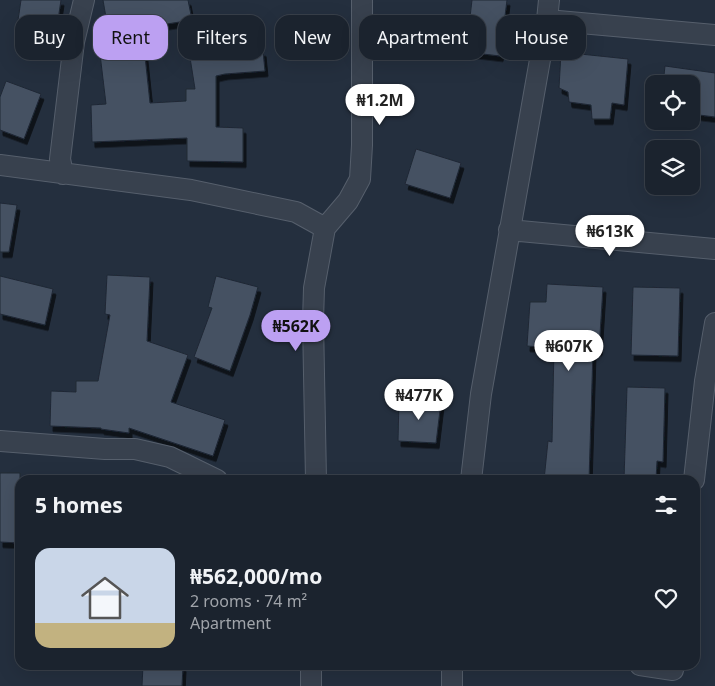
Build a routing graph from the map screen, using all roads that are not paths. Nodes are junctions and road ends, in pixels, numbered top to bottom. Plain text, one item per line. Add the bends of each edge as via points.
1 (84, 0) edge
2 (362, 0) edge
3 (548, 10) edge
4 (715, 35) edge
5 (0, 165) edge
6 (57, 168) junction
7 (324, 228) junction
8 (509, 230) junction
9 (715, 249) edge
10 (715, 323) edge
11 (0, 441) edge
12 (207, 475) edge
13 (316, 475) edge
14 (473, 475) edge
15 (695, 475) edge
16 (311, 670) edge
17 (452, 670) edge
18 (658, 670) edge
19 (673, 674) edge
20 (311, 686) edge
21 (452, 686) edge

1 - 6 street via 74,42
2 - 7 street via 360,179 348,201
3 - 4 street
3 - 8 street
5 - 6 street
6 - 7 street via 191,190 296,212
7 - 13 street via 314,288
8 - 9 street
8 - 14 street via 481,394
10 - 15 street via 704,381
11 - 12 street via 135,449 170,457
16 - 20 street
17 - 21 street
18 - 19 street

